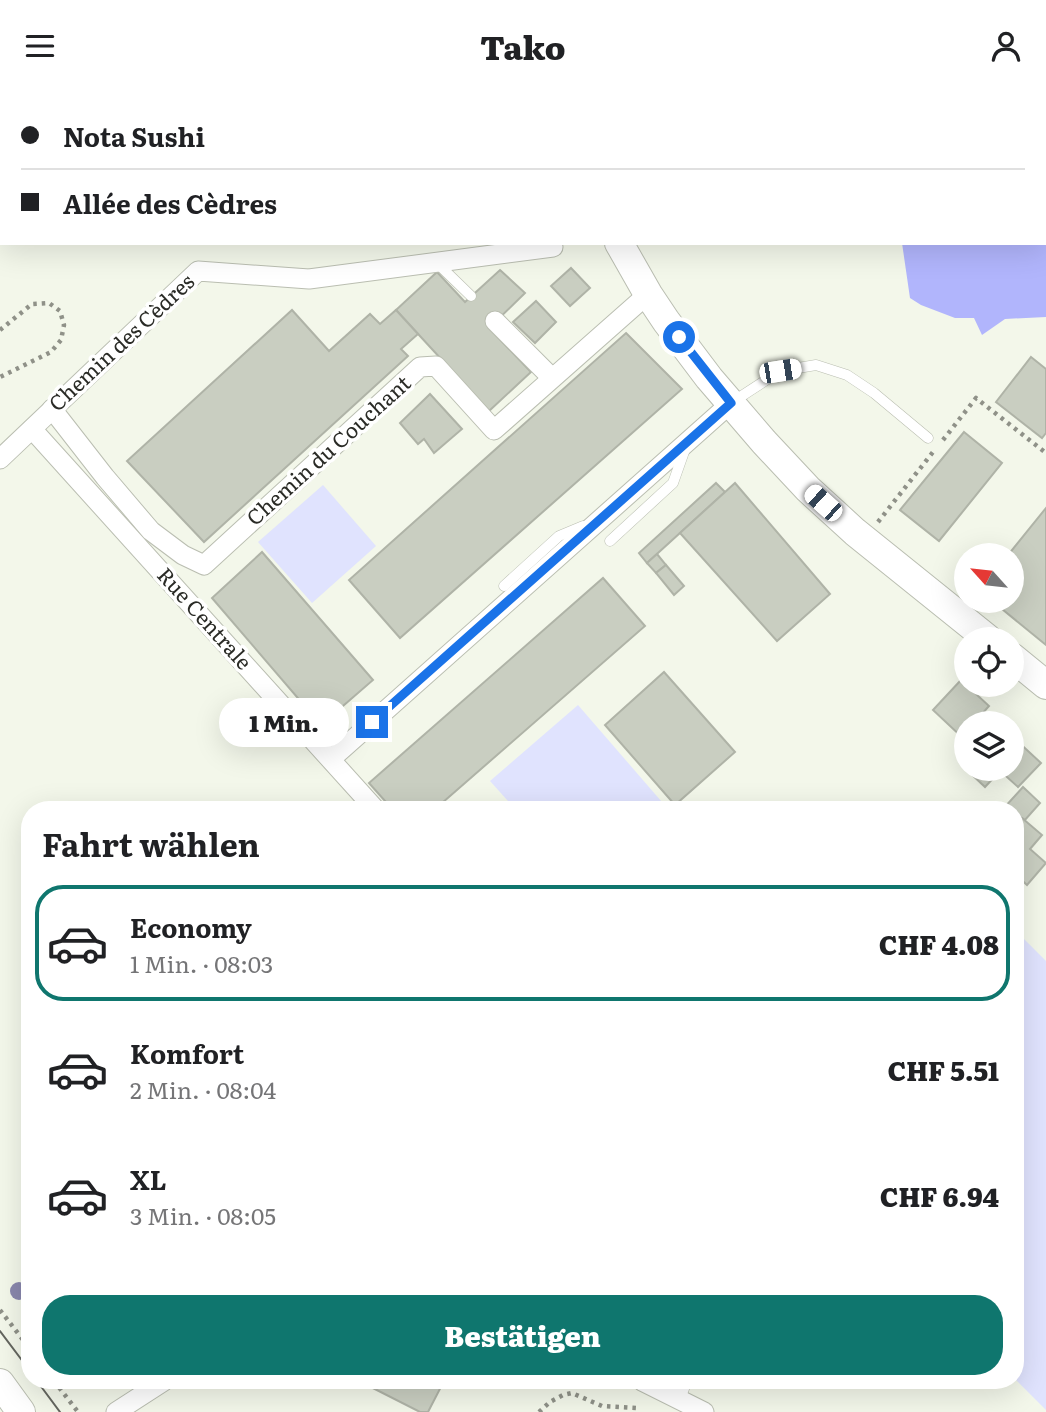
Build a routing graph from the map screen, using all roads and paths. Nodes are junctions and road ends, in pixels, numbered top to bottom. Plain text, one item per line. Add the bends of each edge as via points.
1 (621, 246) edge
2 (553, 247) dead end
3 (437, 263) junction
4 (648, 295) junction
5 (471, 296) dead end
6 (495, 321) dead end
7 (0, 330) edge
8 (0, 377) edge
9 (552, 378) junction
10 (731, 403) junction
11 (52, 409) junction
12 (32, 429) junction
13 (928, 438) dead end
14 (943, 440) dead end
15 (687, 442) junction
16 (934, 451) dead end
17 (1046, 453) edge
18 (0, 459) edge
19 (600, 520) junction
20 (864, 539) junction
21 (610, 541) dead end
22 (504, 586) dead end
23 (973, 627) edge
24 (1024, 667) edge
25 (1046, 685) edge
26 (331, 759) junction
27 (368, 801) edge
28 (0, 1310) edge
29 (21, 1337) edge
30 (0, 1383) edge
31 (60, 1389) edge
32 (152, 1389) edge
33 (684, 1390) edge
34 (637, 1408) dead end
35 (21, 1412) edge
36 (78, 1412) edge
37 (117, 1412) edge
38 (539, 1412) edge
39 (704, 1412) edge

1 - 4 street
2 - 3 street, Chemin des Cèdres
3 - 5 lane
3 - 11 street, Chemin des Cèdres via 309,279 198,271
4 - 9 street, Chemin du Couchant
4 - 10 street
6 - 9 street
7 - 8 path via 32,304 49,303 60,311 64,325 61,341 51,352
9 - 11 street, Chemin du Couchant via 494,430 436,366 421,367 204,565 151,531
10 - 13 lane via 780,371 816,365 847,375
10 - 15 street
10 - 20 street via 808,489
11 - 12 street, Chemin des Cèdres
12 - 18 street, Chemin des Cèdres
12 - 26 street, Rue Centrale
14 - 17 path via 976,398
15 - 19 street
15 - 21 lane via 673,483
16 - 20 path
19 - 22 lane via 559,536
19 - 26 street
20 - 23 street
24 - 25 street
26 - 27 street, Rue Centrale
28 - 29 path
30 - 35 street
31 - 36 path
32 - 37 street
33 - 39 street
34 - 38 path via 602,1406 572,1393

